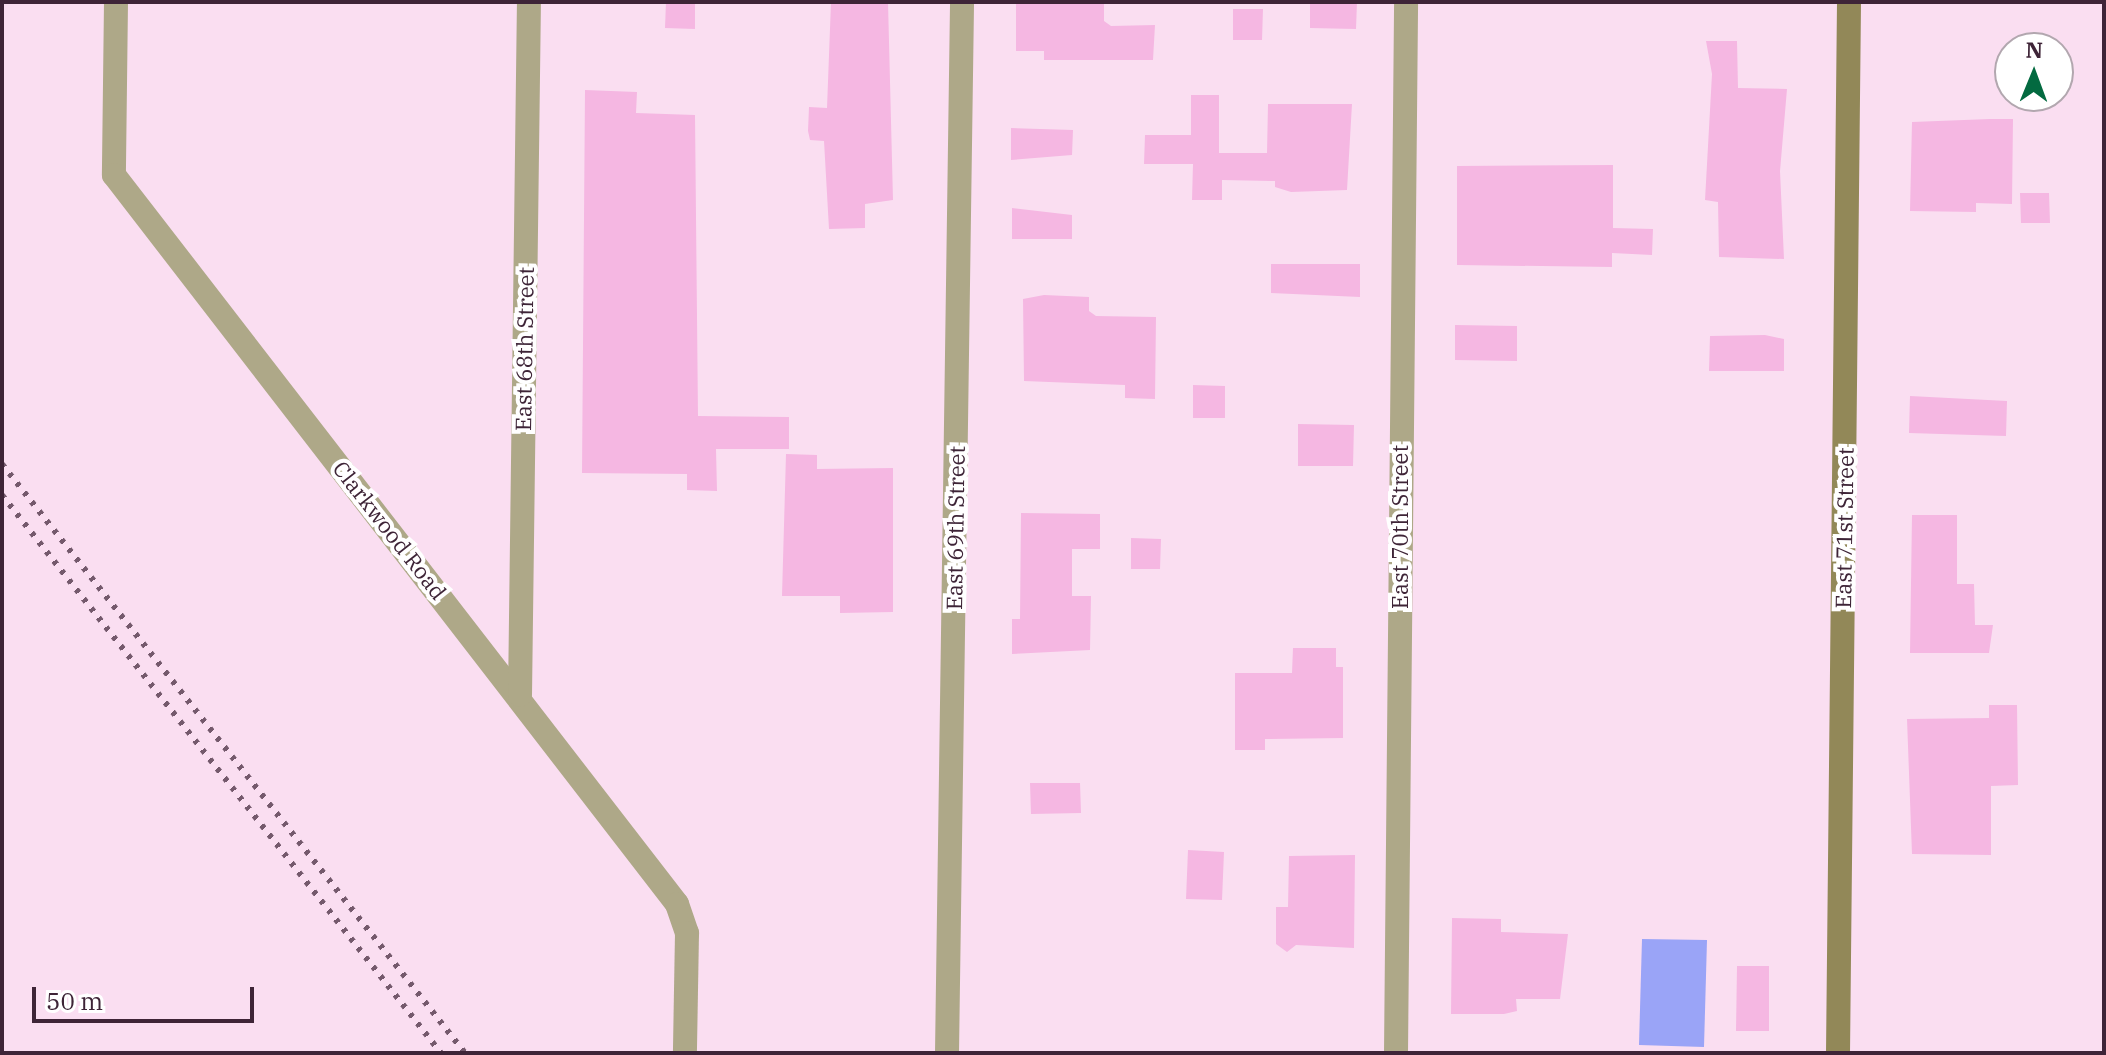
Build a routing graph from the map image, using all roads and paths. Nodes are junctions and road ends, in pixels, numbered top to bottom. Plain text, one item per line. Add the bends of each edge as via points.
1 (116, 2) edge
2 (529, 2) edge
3 (962, 2) edge
4 (1406, 2) edge
5 (1849, 2) edge
6 (520, 695) junction
7 (685, 1053) edge
8 (947, 1053) edge
9 (1396, 1053) edge
10 (1838, 1053) edge

1 - 6 street, Clarkwood Road via 114,175
2 - 6 street, East 68th Street
3 - 8 street, East 69th Street
4 - 9 street, East 70th Street
5 - 10 street, East 71st Street
6 - 7 street, Clarkwood Road via 677,904 687,933

